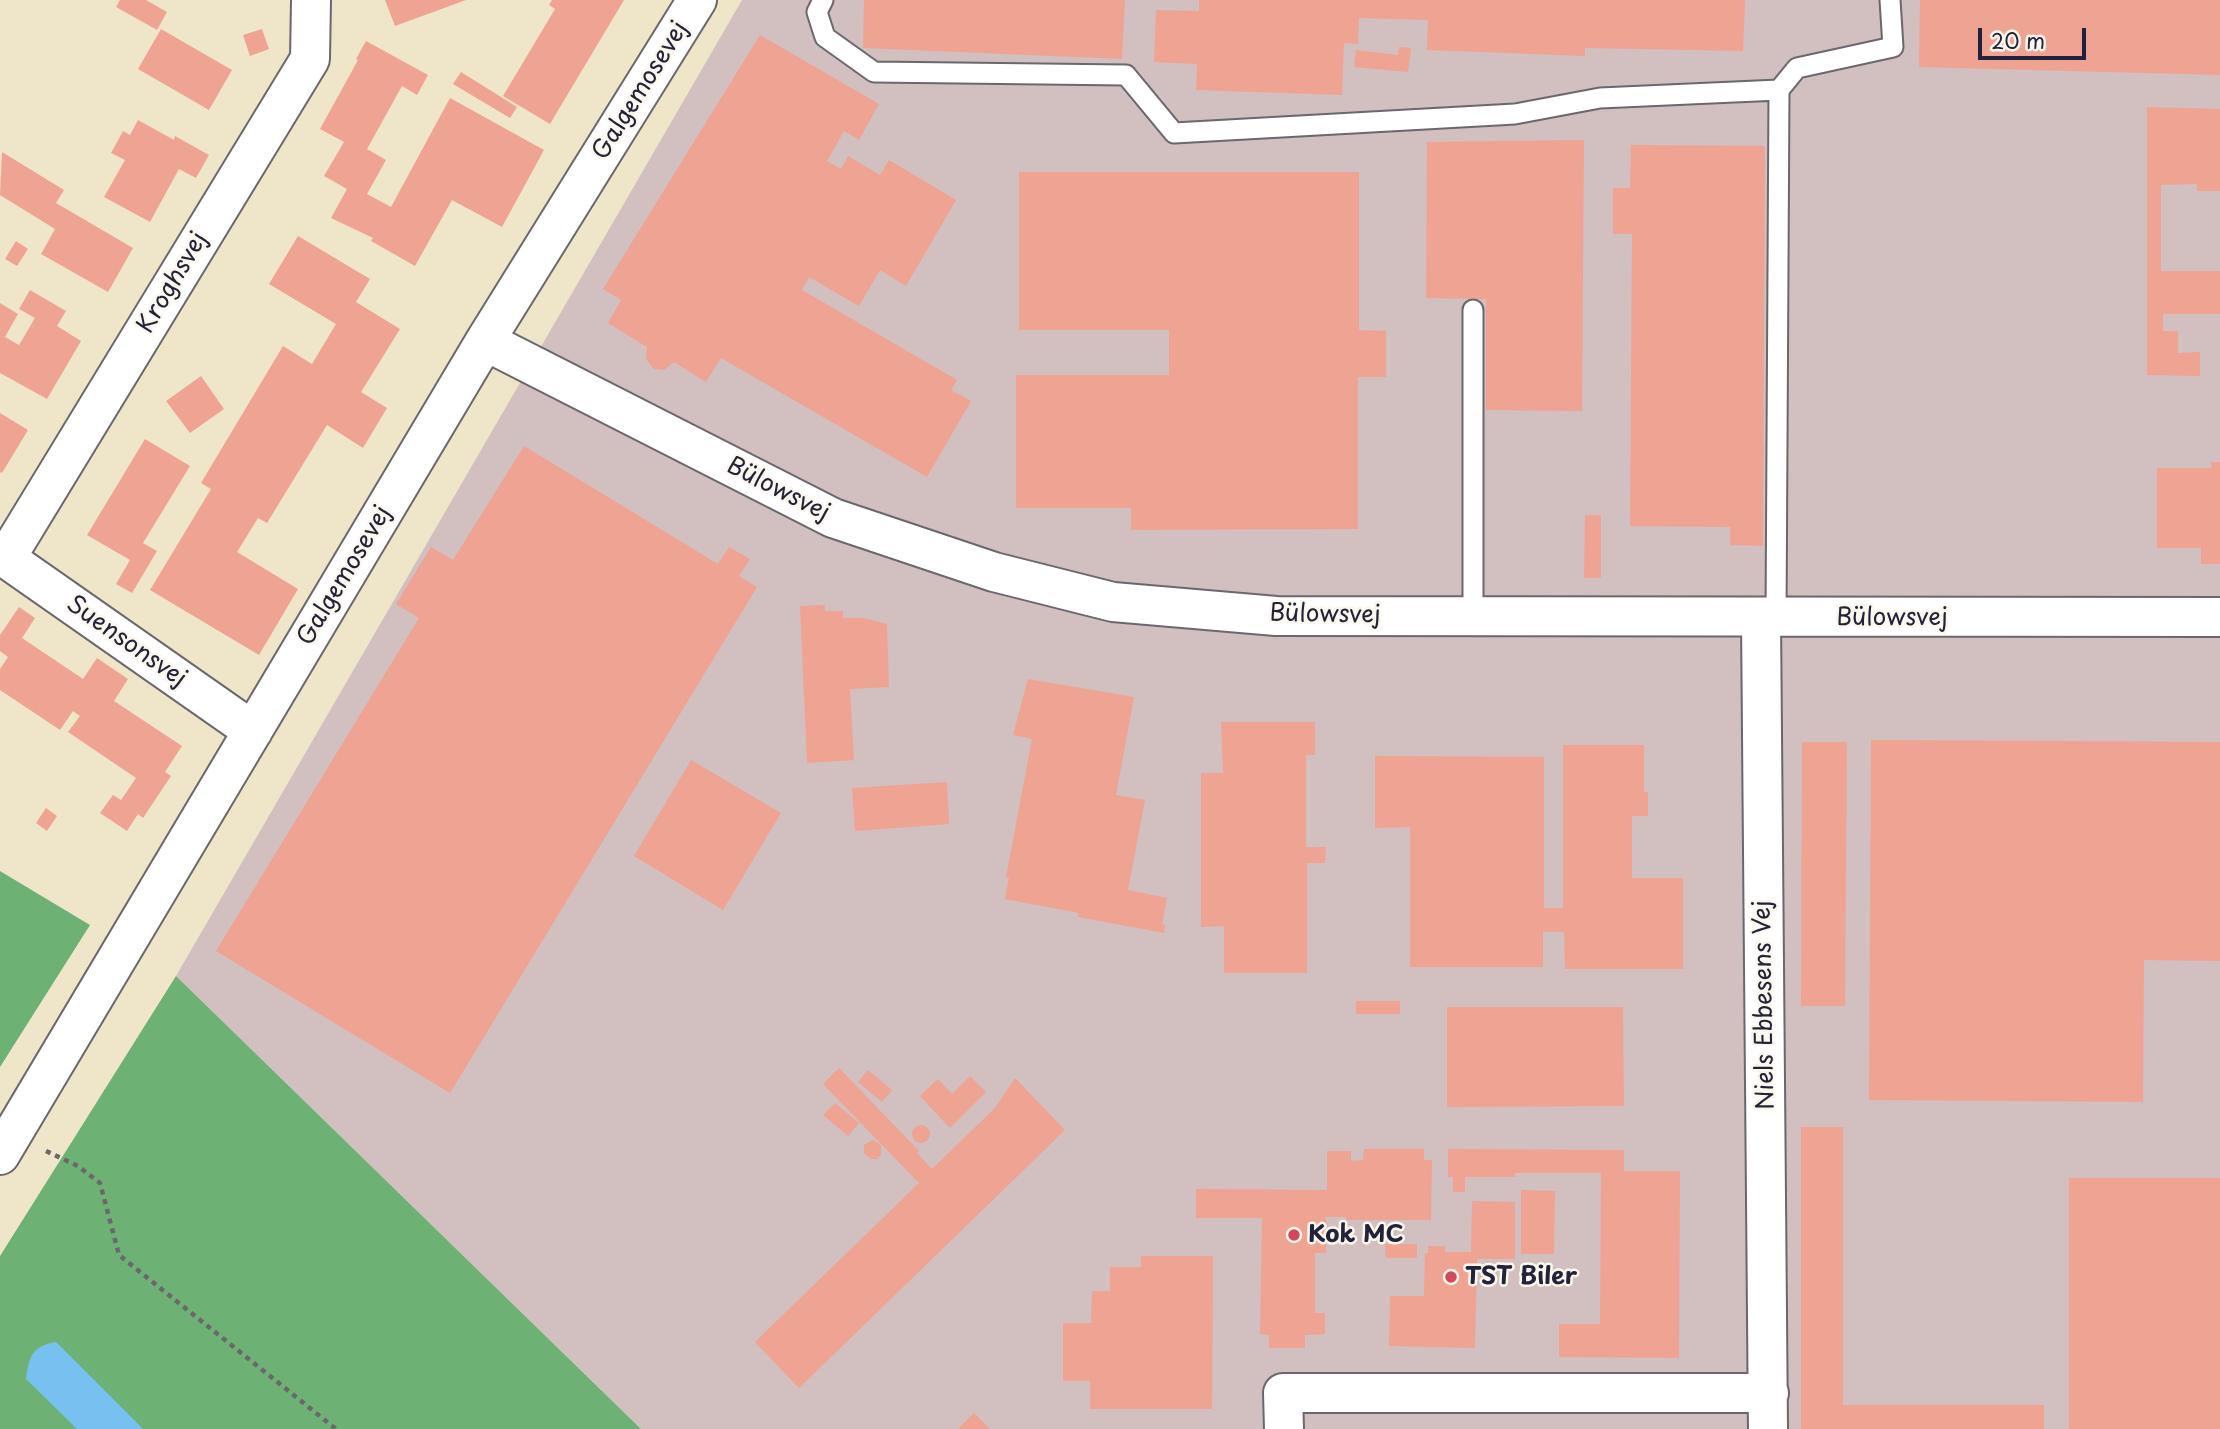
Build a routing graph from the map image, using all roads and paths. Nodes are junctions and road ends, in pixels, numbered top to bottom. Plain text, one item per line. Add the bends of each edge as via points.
1 (312, 0) edge
2 (697, 0) edge
3 (823, 0) edge
4 (1890, 0) edge
5 (1779, 90) junction
6 (1474, 310) dead end
7 (485, 341) junction
8 (3, 556) edge
9 (1473, 617) junction
10 (2220, 617) edge
11 (1769, 618) junction
12 (253, 731) junction
13 (6, 1145) edge
14 (1768, 1411) edge
15 (336, 1429) edge
16 (1284, 1429) edge

1 - 8 street, Kroghsvej via 310,58
2 - 7 street, Galgemosevej
3 - 5 lane via 817,12 825,37 874,72 1126,75 1174,132 1515,114 1600,98
4 - 5 lane via 1893,47 1797,68
5 - 11 lane
6 - 9 lane
7 - 9 street, Bülowsvej via 833,518 994,572 1113,602 1276,616
7 - 12 street, Galgemosevej
8 - 12 street, Suensonsvej
9 - 11 street, Bülowsvej
10 - 11 street, Bülowsvej
11 - 14 street, Niels Ebbesens Vej
12 - 13 street, Galgemosevej
13 - 15 path via 78,1166 100,1183 119,1255
14 - 16 street, Niels Ebbesens Vej via 1283,1393

